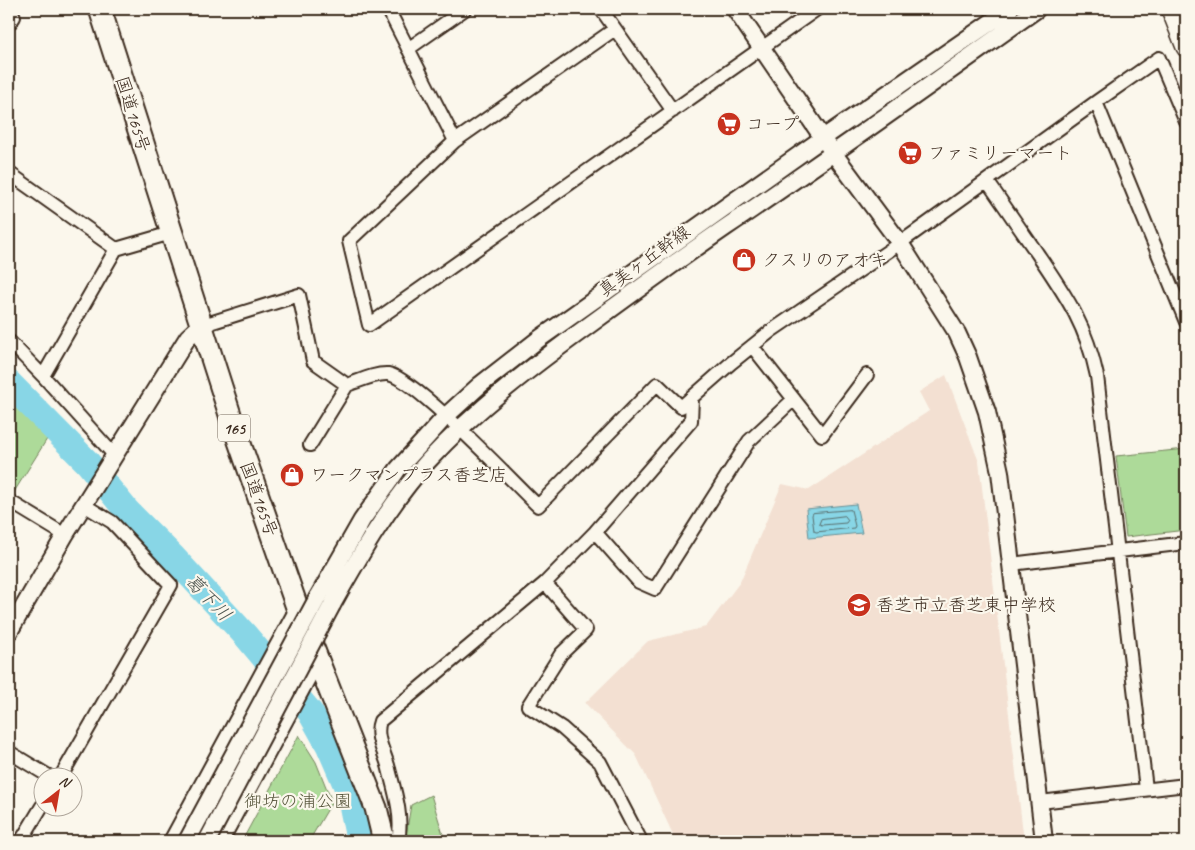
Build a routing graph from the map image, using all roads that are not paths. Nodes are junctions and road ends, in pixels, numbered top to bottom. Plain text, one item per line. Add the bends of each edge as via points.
1 (11, 9) edge
2 (100, 9) edge
3 (388, 9) edge
4 (465, 9) edge
5 (601, 9) edge
6 (734, 9) edge
7 (818, 9) edge
8 (1010, 9) edge
9 (1037, 9) edge
10 (1171, 9) edge
11 (9, 24) edge
12 (615, 29) junction
13 (1186, 47) edge
14 (408, 48) junction
15 (762, 48) junction
16 (1096, 102) junction
17 (673, 110) junction
18 (1186, 122) edge
19 (823, 138) junction
20 (455, 141) junction
21 (834, 154) junction
22 (9, 173) edge
23 (987, 181) junction
24 (171, 233) junction
25 (900, 243) junction
26 (116, 249) junction
27 (1186, 322) edge
28 (200, 326) junction
29 (9, 341) edge
30 (752, 346) junction
31 (43, 376) junction
32 (867, 376) dead end
33 (347, 385) junction
34 (794, 399) junction
35 (692, 400) junction
36 (446, 416) junction
37 (459, 429) junction
38 (310, 445) dead end
39 (112, 461) junction
40 (9, 500) edge
41 (84, 505) junction
42 (595, 532) junction
43 (65, 535) junction
44 (1186, 543) edge
45 (1117, 550) junction
46 (1010, 564) junction
47 (545, 583) junction
48 (325, 601) junction
49 (296, 607) junction
50 (9, 632) edge
51 (315, 668) junction
52 (9, 752) edge
53 (35, 768) edge
54 (66, 768) edge
55 (1186, 785) edge
56 (1146, 789) junction
57 (1040, 802) junction
58 (35, 818) edge
59 (22, 841) edge
60 (170, 841) edge
61 (187, 841) edge
62 (208, 841) edge
63 (222, 841) edge
64 (384, 841) edge
65 (398, 841) edge
66 (641, 841) edge
67 (1044, 841) edge

1 - 11 street via 14,17
2 - 24 highway, 国道165号 / 165
3 - 14 street
4 - 14 street
5 - 12 street
6 - 15 street
7 - 15 street
8 - 19 street, 真美ヶ丘幹線
9 - 21 street, 真美ヶ丘幹線
10 - 13 main road
12 - 17 street
12 - 20 street
14 - 20 street
15 - 17 street
15 - 19 street
16 - 18 street via 1159,58
16 - 23 street
16 - 27 street
17 - 20 street via 369,325 349,242
19 - 21 street
19 - 36 street, 真美ヶ丘幹線 via 539,339
21 - 25 street
21 - 37 street, 真美ヶ丘幹線 via 548,354
22 - 26 street
23 - 25 street
23 - 45 street via 1069,299 1092,351
24 - 26 street
24 - 28 highway, 国道165号 / 165
25 - 30 street
25 - 46 street via 957,333 988,412 1000,472
26 - 31 street
28 - 33 street via 299,295 313,361
28 - 39 street via 188,337
28 - 49 highway, 国道165号 / 165
29 - 31 street
30 - 34 street
30 - 35 street
31 - 39 street
32 - 34 street via 822,435
33 - 36 street via 388,374 410,385
33 - 38 street
34 - 42 street via 749,441 655,589 640,582
35 - 37 street via 682,407 656,384 538,506
35 - 42 street via 691,421
36 - 37 street
36 - 48 street, 真美ヶ丘幹線 via 378,496 343,552
37 - 48 street, 真美ヶ丘幹線 via 400,496
39 - 41 street
40 - 43 street
41 - 43 street
41 - 54 street via 112,522 171,585
42 - 47 street
43 - 50 street
44 - 45 street
45 - 46 street
45 - 56 street
46 - 57 street
47 - 65 street via 380,721 378,736 399,813
47 - 66 street via 586,630 561,654 528,706 562,728 600,762
48 - 61 street, bridge
48 - 62 street, bridge
49 - 51 highway, 国道165号 / 165
49 - 60 street
51 - 63 street
51 - 64 highway, 国道165号 / 165 via 370,792
52 - 53 street
55 - 56 street
56 - 57 street
57 - 67 street
58 - 59 street

